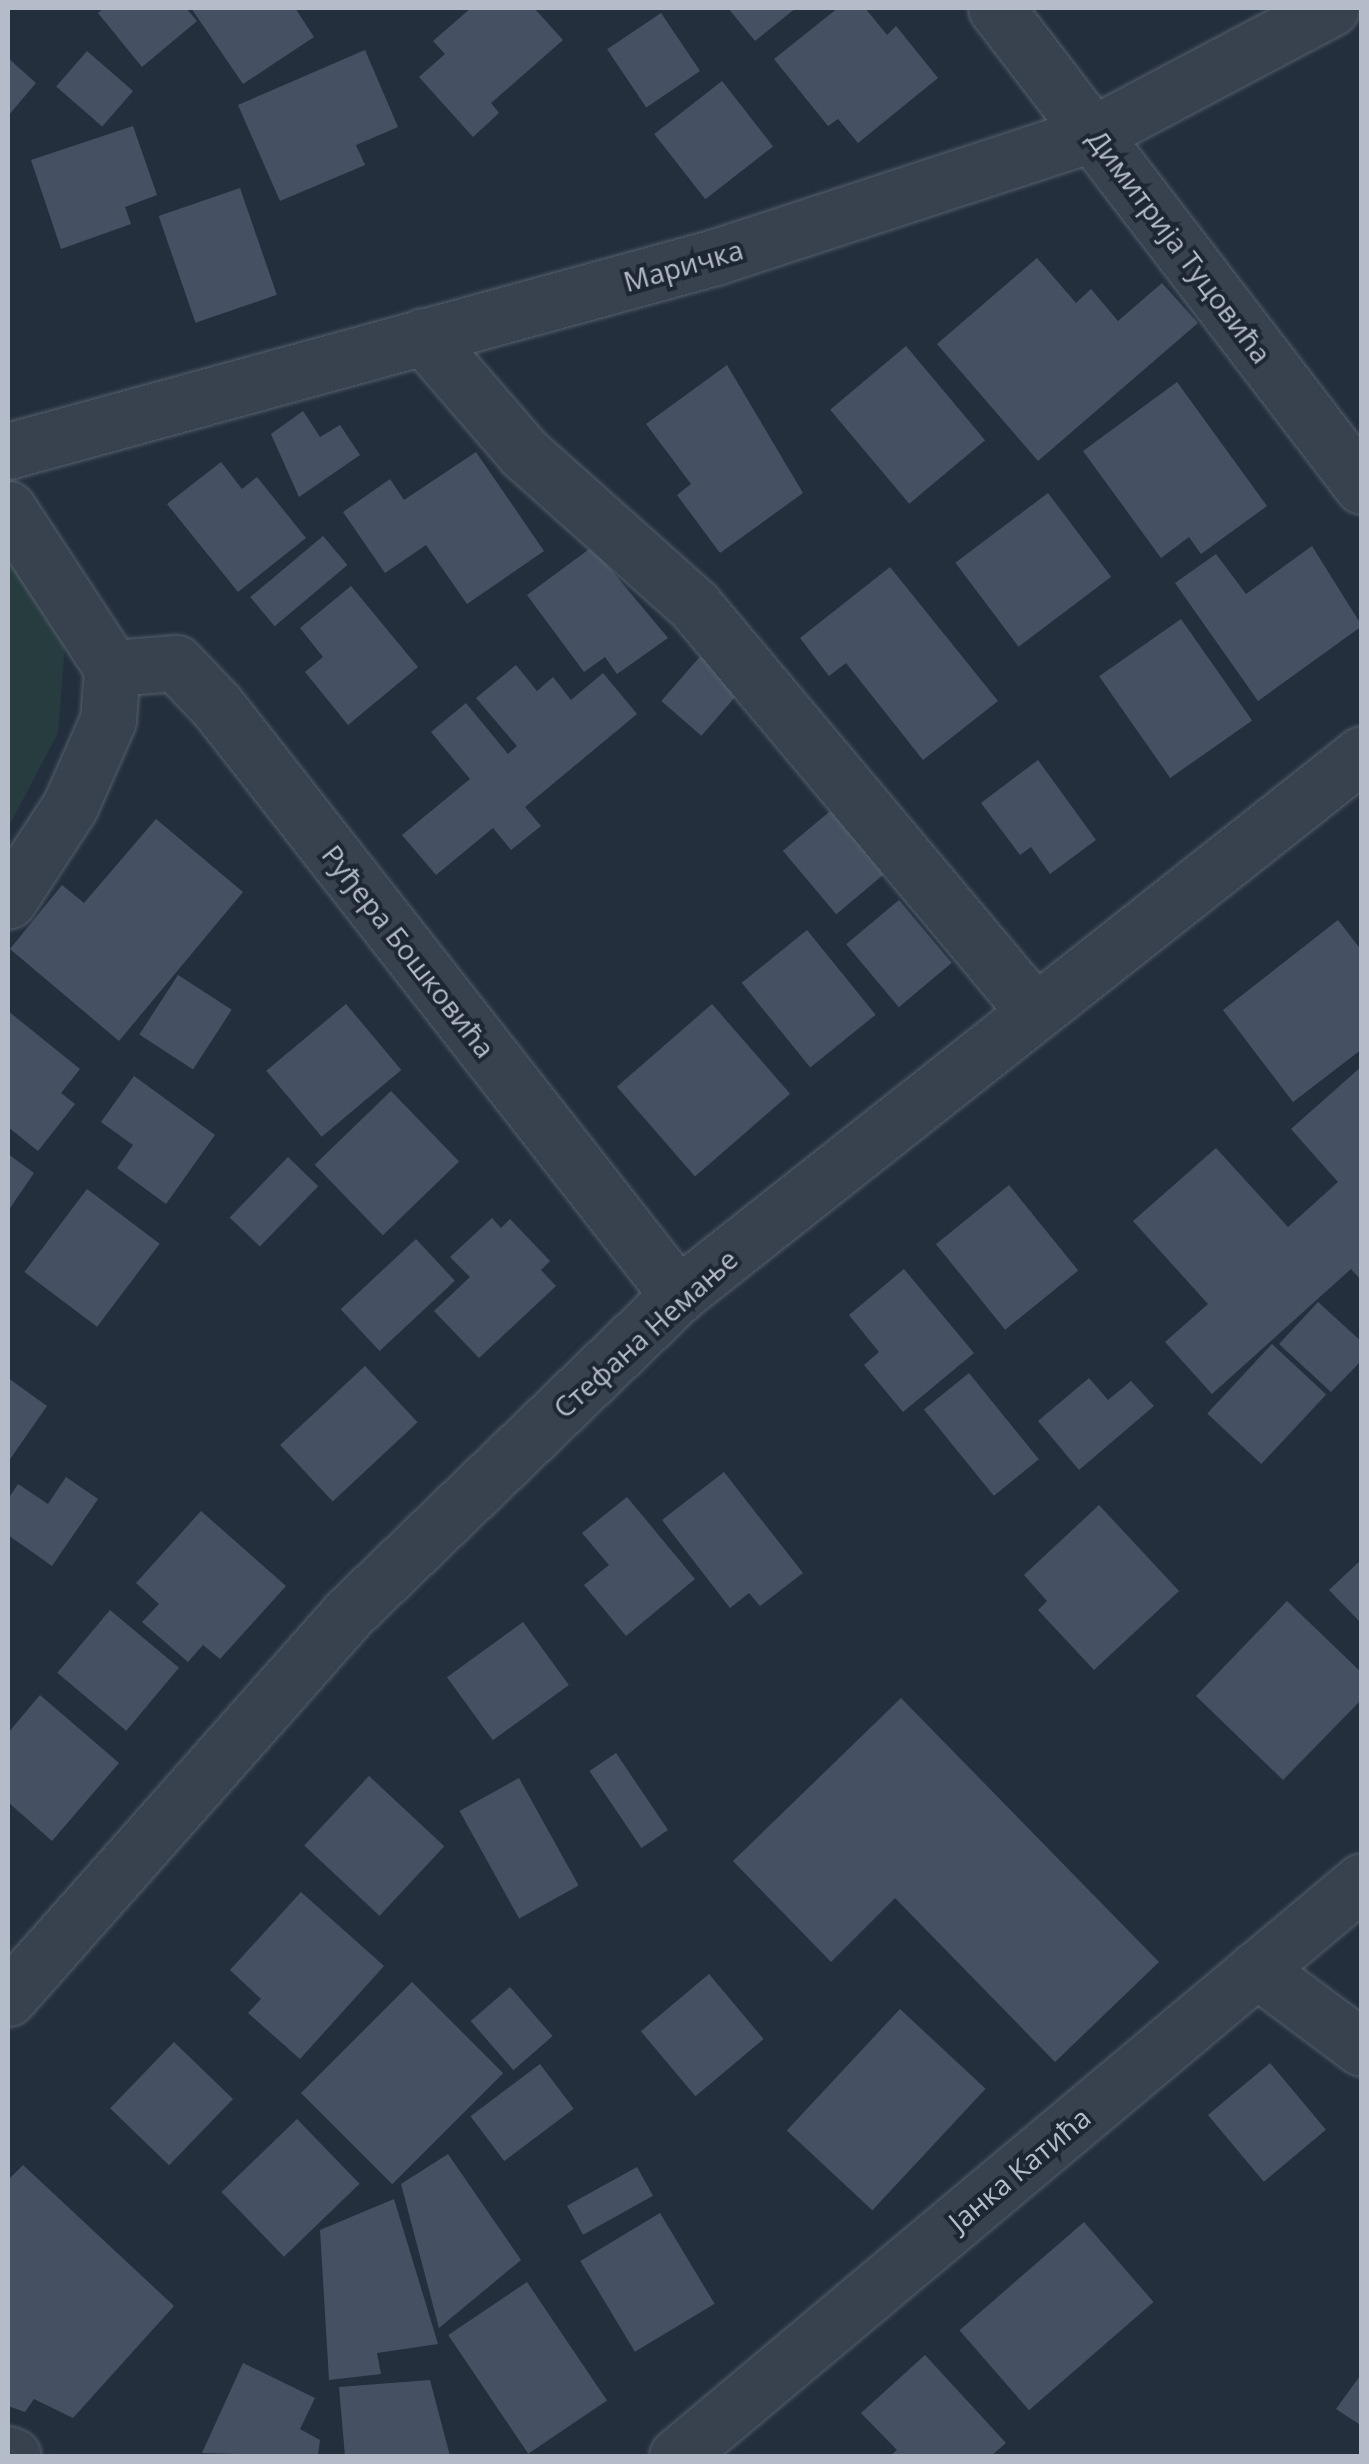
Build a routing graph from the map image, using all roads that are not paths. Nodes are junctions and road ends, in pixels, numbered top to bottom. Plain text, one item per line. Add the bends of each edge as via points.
1 (996, 8) edge
2 (1331, 8) edge
3 (1095, 134) junction
4 (422, 336) junction
5 (8, 451) edge
6 (1362, 486) edge
7 (8, 509) edge
8 (112, 668) junction
9 (1362, 754) edge
10 (8, 900) edge
11 (1035, 1012) junction
12 (678, 1295) junction
13 (1362, 1882) edge
14 (1256, 1969) junction
15 (8, 1998) edge
16 (1362, 2048) edge
17 (677, 2456) edge

1 - 3 street, Димитрија Туцовића
2 - 3 street, Маричка
3 - 4 street, Маричка via 715,257
3 - 6 street, Димитрија Туцовића
4 - 5 street, Маричка
4 - 11 street via 524,453 694,605
7 - 8 street
8 - 10 street via 108,720 70,806
8 - 12 street, Руђера Бошковића via 176,663 217,706
9 - 11 street, Стефана Немање
11 - 12 street, Стефана Немање
12 - 15 street, Стефана Немање via 350,1613
13 - 14 street, Јанка Катића
14 - 16 street
14 - 17 street, Јанка Катића

